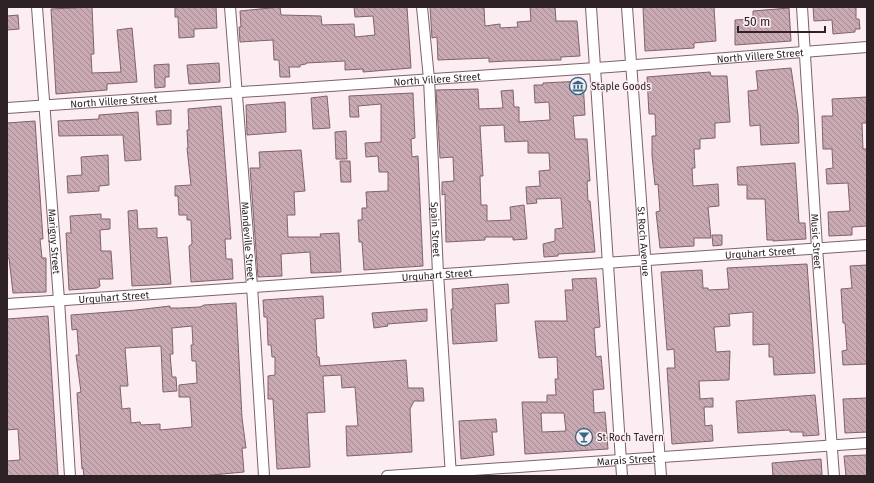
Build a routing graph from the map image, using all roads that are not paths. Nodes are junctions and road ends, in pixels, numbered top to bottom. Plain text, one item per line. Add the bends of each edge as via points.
1 (37, 7) edge
2 (230, 7) edge
3 (422, 7) edge
4 (591, 7) edge
5 (627, 7) edge
6 (802, 7) edge
7 (867, 47) edge
8 (806, 52) junction
9 (632, 65) junction
10 (595, 68) junction
11 (429, 79) junction
12 (237, 92) junction
13 (44, 105) junction
14 (7, 108) edge
15 (867, 245) edge
16 (817, 248) junction
17 (646, 260) junction
18 (608, 262) junction
19 (438, 273) junction
20 (252, 286) junction
21 (59, 300) junction
22 (7, 304) edge
23 (867, 443) edge
24 (832, 446) junction
25 (660, 458) junction
26 (621, 460) junction
27 (451, 474) edge
28 (70, 476) edge
29 (264, 476) edge
30 (387, 476) edge
31 (622, 476) edge
32 (661, 476) edge
33 (834, 476) edge

1 - 13 street, Marigny Street
2 - 12 street, Mandeville Street
3 - 11 street, Spain Street
4 - 10 street
5 - 9 street, St Roch Avenue
6 - 8 street, Music Street
7 - 8 street, North Villere Street
8 - 9 street, North Villere Street
8 - 16 street, Music Street
9 - 10 street, North Villere Street
9 - 17 street, St Roch Avenue
10 - 11 street, North Villere Street
10 - 18 street
11 - 12 street, North Villere Street
11 - 19 street, Spain Street
12 - 13 street, North Villere Street
12 - 20 street, Mandeville Street
13 - 14 street, North Villere Street
13 - 21 street, Marigny Street
15 - 16 street, Urquhart Street
16 - 17 street, Urquhart Street
16 - 24 street, Music Street
17 - 18 street, Urquhart Street
17 - 25 street, St Roch Avenue
18 - 19 street, Urquhart Street
18 - 26 street
19 - 20 street, Urquhart Street
19 - 27 street, Spain Street
20 - 21 street, Urquhart Street
20 - 29 street, Mandeville Street
21 - 22 street, Urquhart Street
21 - 28 street, Marigny Street
23 - 24 street, Marais Street
24 - 25 street, Marais Street
24 - 33 street, Music Street
25 - 26 street, Marais Street
25 - 32 street, St Roch Avenue
26 - 27 street, Marais Street
26 - 31 street
27 - 30 street, Marais Street

